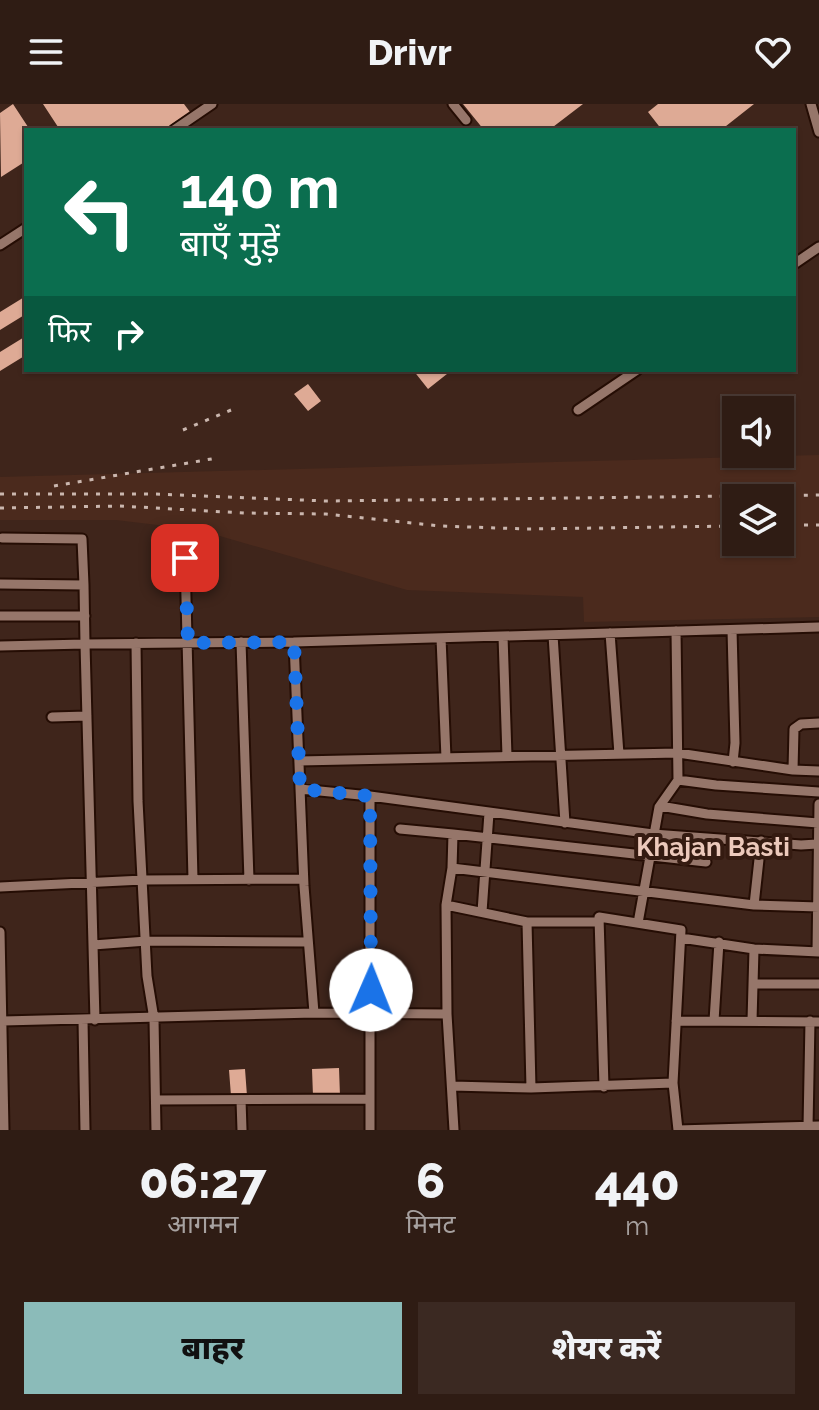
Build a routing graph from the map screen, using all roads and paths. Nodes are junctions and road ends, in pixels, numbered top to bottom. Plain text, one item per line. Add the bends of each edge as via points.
1 (212, 104) edge
2 (453, 104) edge
3 (811, 104) edge
4 (466, 120) dead end
5 (177, 128) edge
6 (819, 132) edge
7 (24, 229) edge
8 (0, 245) edge
9 (819, 247) edge
10 (796, 263) edge
11 (634, 372) edge
12 (578, 410) dead end
13 (2, 538) dead end
14 (185, 558) dead end
15 (0, 584) edge
16 (84, 585) junction
17 (0, 616) edge
18 (85, 616) junction
19 (819, 627) edge
20 (732, 630) junction
21 (676, 631) junction
22 (610, 633) junction
23 (553, 635) junction
24 (503, 636) junction
25 (441, 638) junction
26 (241, 642) junction
27 (294, 642) junction
28 (136, 643) junction
29 (188, 643) junction
30 (85, 644) junction
31 (0, 646) edge
32 (87, 716) junction
33 (52, 717) dead end
34 (819, 723) edge
35 (678, 753) junction
36 (619, 754) junction
37 (560, 755) junction
38 (507, 756) junction
39 (446, 758) junction
40 (299, 761) junction
41 (733, 762) junction
42 (793, 770) junction
43 (819, 771) edge
44 (678, 780) junction
45 (300, 789) junction
46 (819, 792) edge
47 (370, 796) junction
48 (819, 804) edge
49 (660, 806) junction
50 (489, 813) junction
51 (565, 823) junction
52 (818, 823) edge
53 (400, 829) dead end
54 (453, 834) junction
55 (653, 834) junction
56 (488, 838) junction
57 (761, 841) junction
58 (817, 844) edge
59 (651, 856) junction
60 (706, 862) dead end
61 (452, 868) junction
62 (484, 871) junction
63 (193, 879) junction
64 (303, 879) junction
65 (143, 880) junction
66 (249, 880) junction
67 (92, 883) junction
68 (0, 887) edge
69 (644, 892) junction
70 (446, 905) junction
71 (754, 905) junction
72 (819, 907) edge
73 (482, 912) junction
74 (527, 922) junction
75 (599, 922) junction
76 (638, 923) junction
77 (0, 932) edge
78 (681, 938) junction
79 (147, 941) junction
80 (308, 942) junction
81 (719, 942) junction
82 (93, 945) junction
83 (754, 949) junction
84 (818, 952) edge
85 (753, 984) junction
86 (819, 984) edge
87 (1, 986) edge
88 (314, 1013) junction
89 (370, 1014) junction
90 (447, 1014) junction
91 (154, 1019) junction
92 (83, 1020) junction
93 (95, 1020) junction
94 (3, 1021) junction
95 (676, 1021) junction
96 (714, 1021) junction
97 (752, 1021) junction
98 (814, 1022) edge
99 (673, 1083) junction
100 (452, 1086) junction
101 (604, 1087) junction
102 (531, 1088) junction
103 (369, 1099) junction
104 (156, 1100) junction
105 (241, 1100) junction
106 (814, 1126) edge
107 (750, 1128) edge
108 (717, 1129) edge
109 (4, 1130) edge
110 (85, 1130) edge
111 (156, 1130) edge
112 (242, 1130) edge
113 (370, 1130) edge
114 (454, 1130) edge
115 (678, 1130) edge

1 - 5 street
2 - 4 street
3 - 6 street
7 - 8 street
9 - 10 street
11 - 12 street
13 - 16 street via 82,539
14 - 29 street
15 - 16 street
16 - 18 street
17 - 18 street
18 - 30 street
19 - 20 street
20 - 21 street
20 - 41 street
21 - 22 street
21 - 35 street
22 - 23 street
22 - 36 street
23 - 24 street
23 - 37 street
24 - 25 street
24 - 38 street
25 - 27 street
25 - 39 street
26 - 27 street
26 - 29 street
26 - 66 street
27 - 40 street
28 - 29 street
28 - 30 street
28 - 65 street
29 - 63 street
30 - 31 street
30 - 32 street
32 - 33 street
32 - 67 street
34 - 42 street via 794,729
35 - 36 street
35 - 41 street
35 - 44 street
36 - 37 street
37 - 38 street
37 - 51 street
38 - 39 street
39 - 40 street
40 - 45 street
41 - 42 street
42 - 43 street
44 - 46 street
44 - 49 street
45 - 47 street
45 - 64 street
47 - 50 street
47 - 89 street
48 - 52 street
49 - 52 street
49 - 55 street
50 - 51 street
50 - 56 street
51 - 55 street
52 - 58 street
53 - 54 street
54 - 56 street
54 - 61 street
55 - 57 street
55 - 59 street
56 - 59 street
56 - 62 street
57 - 58 street
57 - 71 street
58 - 72 street
59 - 60 street
59 - 69 street
61 - 62 street
61 - 70 street
62 - 69 street
62 - 73 street
63 - 65 street
63 - 66 street
64 - 66 street
64 - 80 street
65 - 67 street
65 - 79 street
67 - 68 street
67 - 82 street
69 - 71 street
69 - 76 street
70 - 73 street
70 - 90 street
71 - 72 street
72 - 84 street
73 - 74 street
74 - 75 street
74 - 102 street
75 - 76 street via 599,917
75 - 101 street
76 - 78 street via 681,930
77 - 87 street
78 - 81 street
78 - 95 street
79 - 80 street
79 - 82 street
79 - 91 street
80 - 88 street
81 - 83 street
81 - 96 street
82 - 93 street
83 - 84 street
83 - 85 street
85 - 86 street
85 - 97 street
87 - 94 street
88 - 89 street
88 - 91 street
89 - 90 street
89 - 103 street
90 - 100 street
91 - 93 street
91 - 104 street
92 - 93 street
92 - 94 street
92 - 110 street
94 - 109 street
95 - 96 street
95 - 99 street
96 - 97 street
97 - 98 street
98 - 106 street
99 - 101 street
99 - 115 street
100 - 102 street
100 - 114 street
101 - 102 street
103 - 105 street
103 - 113 street
104 - 105 street
104 - 111 street
105 - 112 street
106 - 107 street
107 - 108 street
108 - 115 street

